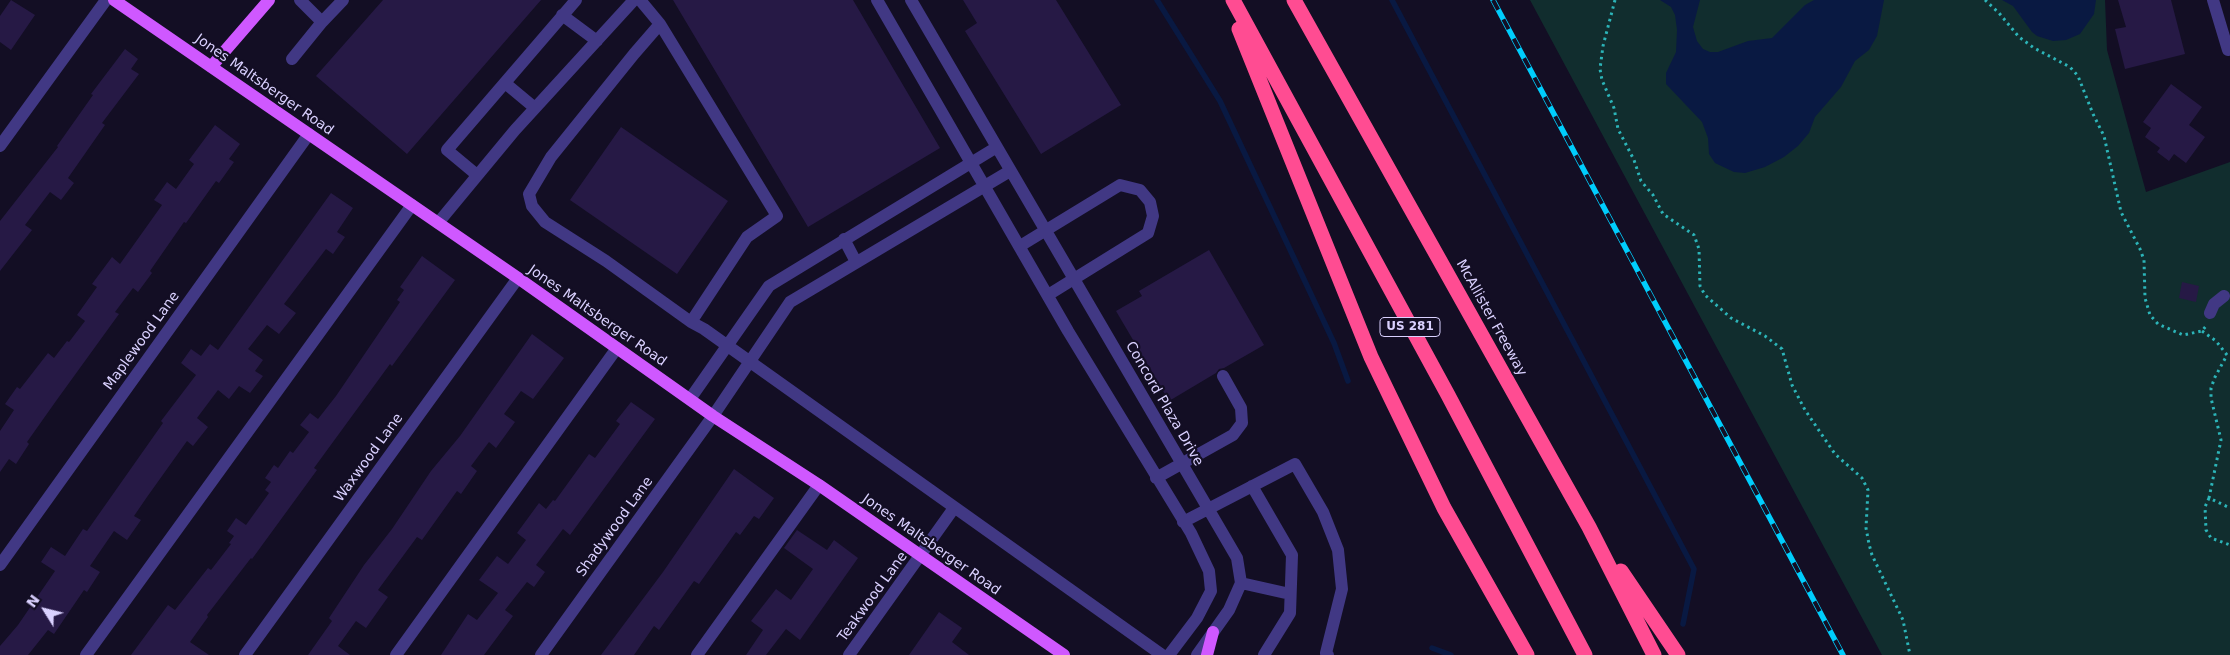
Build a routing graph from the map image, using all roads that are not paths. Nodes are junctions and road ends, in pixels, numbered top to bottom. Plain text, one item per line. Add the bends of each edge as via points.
1 (106, 0) edge
2 (114, 0) edge
3 (270, 0) edge
4 (300, 0) edge
5 (343, 0) edge
6 (576, 0) edge
7 (634, 0) edge
8 (640, 0) edge
9 (877, 0) edge
10 (911, 0) edge
11 (1227, 0) edge
12 (1233, 0) edge
13 (1294, 0) edge
14 (2213, 0) edge
15 (562, 15) junction
16 (322, 22) junction
17 (660, 24) junction
18 (597, 41) junction
19 (2230, 49) edge
20 (292, 59) dead end
21 (211, 67) junction
22 (506, 83) junction
23 (535, 108) junction
24 (309, 134) junction
25 (0, 146) edge
26 (997, 147) junction
27 (970, 164) junction
28 (1010, 172) junction
29 (477, 175) junction
30 (984, 188) junction
31 (412, 205) junction
32 (438, 223) junction
33 (1046, 232) junction
34 (844, 239) junction
35 (1020, 246) junction
36 (856, 262) junction
37 (518, 278) junction
38 (1074, 280) junction
39 (1048, 295) junction
40 (2224, 296) dead end
41 (2210, 313) dead end
42 (691, 322) junction
43 (727, 346) junction
44 (617, 348) junction
45 (748, 361) junction
46 (1223, 376) dead end
47 (690, 399) junction
48 (713, 416) junction
49 (1182, 464) junction
50 (1156, 478) junction
51 (819, 485) junction
52 (1252, 486) junction
53 (954, 508) junction
54 (1208, 508) junction
55 (1184, 522) junction
56 (1590, 527) junction
57 (920, 556) junction
58 (0, 565) edge
59 (1241, 583) junction
60 (1290, 594) junction
61 (1213, 632) junction
62 (86, 655) edge
63 (245, 655) edge
64 (396, 655) edge
65 (541, 655) edge
66 (697, 655) edge
67 (849, 655) edge
68 (1064, 655) edge
69 (1162, 655) edge
70 (1169, 655) edge
71 (1198, 655) edge
72 (1207, 655) edge
73 (1264, 655) edge
74 (1328, 655) edge
75 (1527, 655) edge
76 (1585, 655) edge
77 (1654, 655) edge
78 (1678, 655) edge

1 - 25 street
2 - 21 main road, Jones Maltsberger Road
3 - 21 main road
4 - 16 street
5 - 16 street
6 - 15 street
7 - 18 street
8 - 17 street
9 - 27 street
10 - 26 street, Concord Plaza Drive
11 - 75 highway via 1371,357 1444,508
12 - 76 highway, US 281
13 - 56 highway, McAllister Freeway
14 - 19 street
15 - 18 street
15 - 22 street
16 - 20 street
17 - 42 street via 777,216 747,238
17 - 42 street via 551,157 529,194 532,206 545,222
18 - 23 street
21 - 24 main road, Jones Maltsberger Road
22 - 23 street
22 - 29 street via 447,150
23 - 29 street
24 - 31 main road, Jones Maltsberger Road
24 - 58 street, Maplewood Lane
26 - 27 street
26 - 28 street, Concord Plaza Drive
27 - 30 street
27 - 34 street
28 - 30 street, Shadywood Lane
28 - 33 street, Concord Plaza Drive
29 - 32 street
30 - 35 street
30 - 36 street, Shadywood Lane
31 - 32 main road, Jones Maltsberger Road
31 - 62 street
32 - 37 main road, Jones Maltsberger Road
33 - 35 street
33 - 38 street, Concord Plaza Drive
33 - 38 street via 1120,185 1140,190 1150,202 1153,216 1148,233
34 - 36 street
34 - 43 street via 769,286
35 - 39 street
36 - 45 street, Shadywood Lane via 790,302
37 - 44 main road, Jones Maltsberger Road
37 - 63 street, Waxwood Lane
38 - 39 street
38 - 49 street, Concord Plaza Drive
39 - 50 street
40 - 41 street via 2214,304
42 - 43 street
43 - 45 street
43 - 47 street
44 - 47 main road, Jones Maltsberger Road
44 - 64 street
45 - 48 street, Shadywood Lane
45 - 53 street
46 - 49 street via 1241,408 1242,424 1233,435
47 - 48 main road, Jones Maltsberger Road
48 - 51 main road, Jones Maltsberger Road
48 - 65 street, Shadywood Lane
49 - 50 street
49 - 54 street, Concord Plaza Drive
50 - 55 street
51 - 57 main road, Jones Maltsberger Road
51 - 66 street
52 - 54 street
52 - 60 street via 1292,555
52 - 74 street via 1295,464 1323,512 1338,550 1342,589
53 - 57 street, Teakwood Lane
53 - 69 street
54 - 55 street
54 - 59 street, Concord Plaza Drive via 1237,558
55 - 70 street via 1209,572 1211,590 1197,618
56 - 77 highway, McAllister Freeway
56 - 78 highway
57 - 67 street, Teakwood Lane
57 - 68 main road, Jones Maltsberger Road
59 - 60 street
59 - 61 street via 1230,610
60 - 73 street via 1290,613
61 - 71 street
61 - 72 main road

